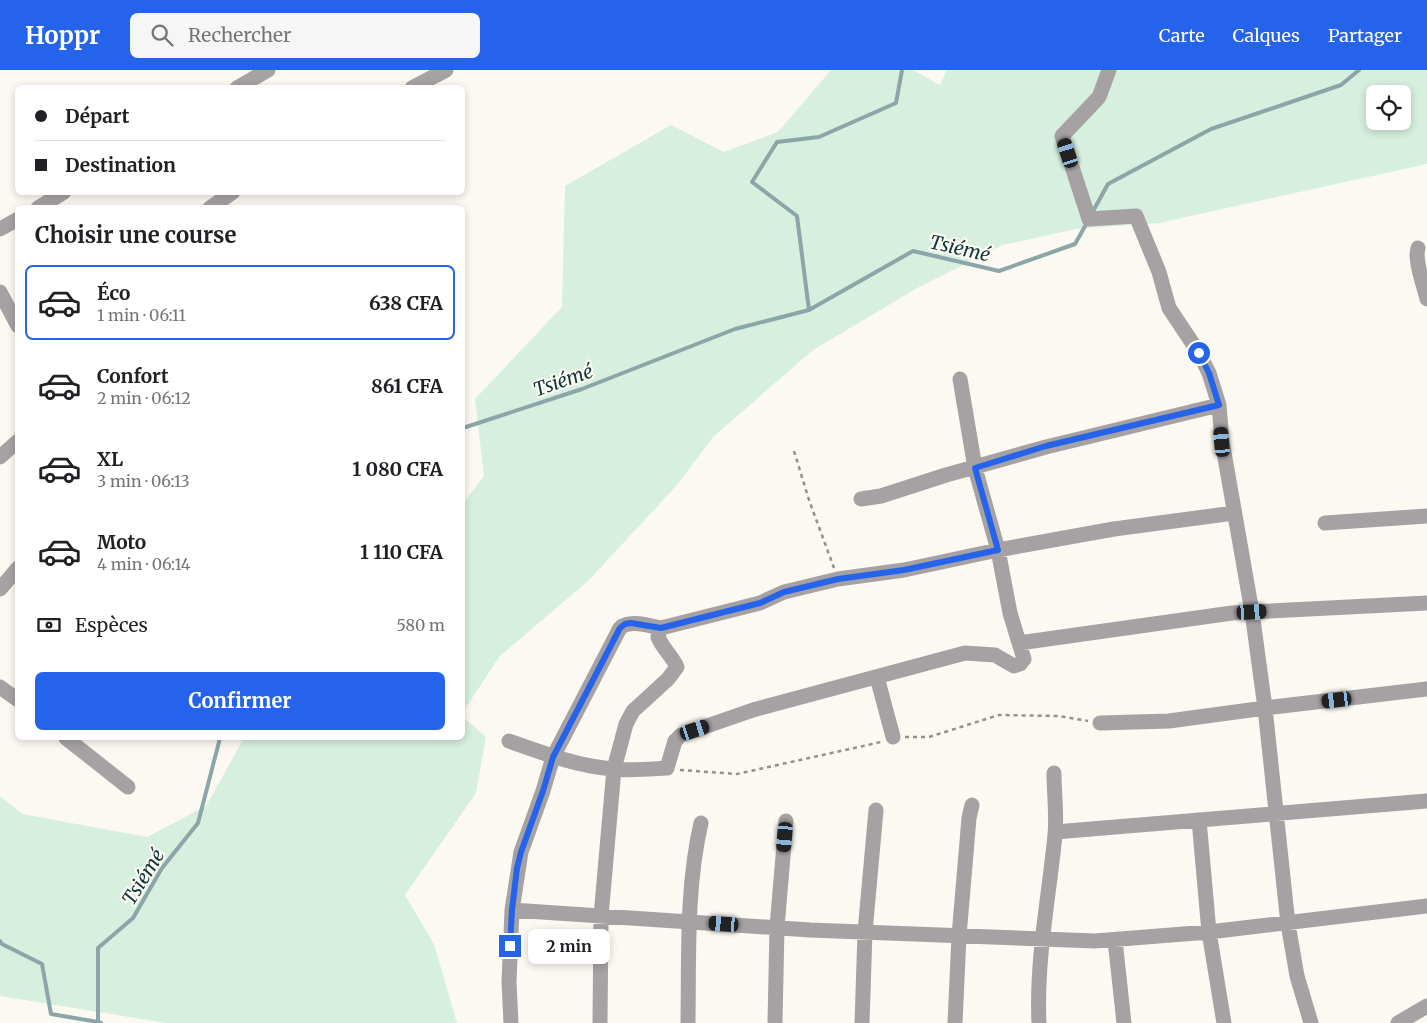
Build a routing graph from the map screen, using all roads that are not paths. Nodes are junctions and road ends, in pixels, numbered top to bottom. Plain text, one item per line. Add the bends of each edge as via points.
1 (268, 70) edge
2 (446, 70) edge
3 (1109, 70) edge
4 (242, 85) edge
5 (418, 85) edge
6 (59, 195) edge
7 (230, 195) edge
8 (43, 205) edge
9 (214, 205) edge
10 (15, 221) edge
11 (0, 229) edge
12 (1418, 248) dead end
13 (1423, 269) edge
14 (0, 292) edge
15 (1427, 299) edge
16 (15, 316) edge
17 (960, 379) dead end
18 (1219, 405) junction
19 (15, 444) edge
20 (0, 457) edge
21 (975, 468) junction
22 (860, 499) dead end
23 (1234, 513) junction
24 (1427, 516) edge
25 (1325, 523) dead end
26 (998, 550) junction
27 (15, 571) edge
28 (0, 588) edge
29 (1427, 603) edge
30 (1252, 612) junction
31 (661, 628) junction
32 (1019, 643) junction
33 (877, 676) junction
34 (0, 687) edge
35 (1427, 689) edge
36 (15, 698) edge
37 (1265, 708) junction
38 (1100, 723) road end
39 (893, 737) road end
40 (69, 740) edge
41 (509, 740) dead end
42 (553, 757) junction
43 (614, 769) junction
44 (1054, 773) dead end
45 (128, 787) dead end
46 (1427, 801) edge
47 (972, 805) dead end
48 (876, 810) dead end
49 (1276, 814) junction
50 (1199, 820) junction
51 (786, 821) dead end
52 (701, 823) dead end
53 (1055, 832) junction
54 (1427, 906) edge
55 (512, 910) junction
56 (601, 916) junction
57 (690, 922) junction
58 (1288, 924) junction
59 (776, 927) junction
60 (865, 932) junction
61 (1209, 932) junction
62 (959, 936) junction
63 (1042, 940) junction
64 (1115, 940) junction
65 (1427, 1006) edge
66 (511, 1023) edge
67 (600, 1023) edge
68 (688, 1023) edge
69 (775, 1023) edge
70 (862, 1023) edge
71 (954, 1023) edge
72 (1039, 1023) edge
73 (1124, 1023) edge
74 (1224, 1023) edge
75 (1311, 1023) edge
76 (1398, 1023) edge

1 - 4 street
2 - 5 street
3 - 18 street via 1099,97 1062,136 1089,219 1136,216 1159,272 1169,308 1199,353
6 - 8 street
7 - 9 street
10 - 11 street
12 - 13 street via 1416,252
13 - 15 street
14 - 16 street
17 - 21 street
18 - 21 street via 1046,446
18 - 23 street
19 - 20 street
21 - 22 street via 881,496
21 - 26 street
23 - 26 street via 1114,529
23 - 30 street
24 - 25 street
26 - 31 street via 904,570 838,579
26 - 32 street
27 - 28 street
29 - 30 street
30 - 32 street
30 - 37 street
31 - 42 street via 631,623 620,628
31 - 43 street via 658,637 662,647 677,667 668,680 633,711 626,724
32 - 33 street via 1024,659 1014,666 995,656 965,653
33 - 39 street
33 - 43 street via 753,710 681,735 675,741 667,768
34 - 36 street
35 - 37 street
37 - 38 street via 1169,721
37 - 49 street
40 - 45 street
41 - 42 street
42 - 43 street
42 - 55 street via 521,852
43 - 56 street
44 - 53 street
46 - 49 street
47 - 62 street
48 - 60 street
49 - 50 street
49 - 58 street
50 - 53 street
50 - 61 street
51 - 59 street
52 - 57 street
53 - 63 street
54 - 58 street
55 - 56 street
55 - 66 street
56 - 57 street
56 - 67 street
57 - 59 street
57 - 68 street
58 - 61 street
58 - 75 street
59 - 60 street
59 - 69 street
60 - 62 street
60 - 70 street
61 - 64 street
61 - 74 street
62 - 63 street
62 - 71 street
63 - 64 street
63 - 72 street
64 - 73 street
65 - 76 street

